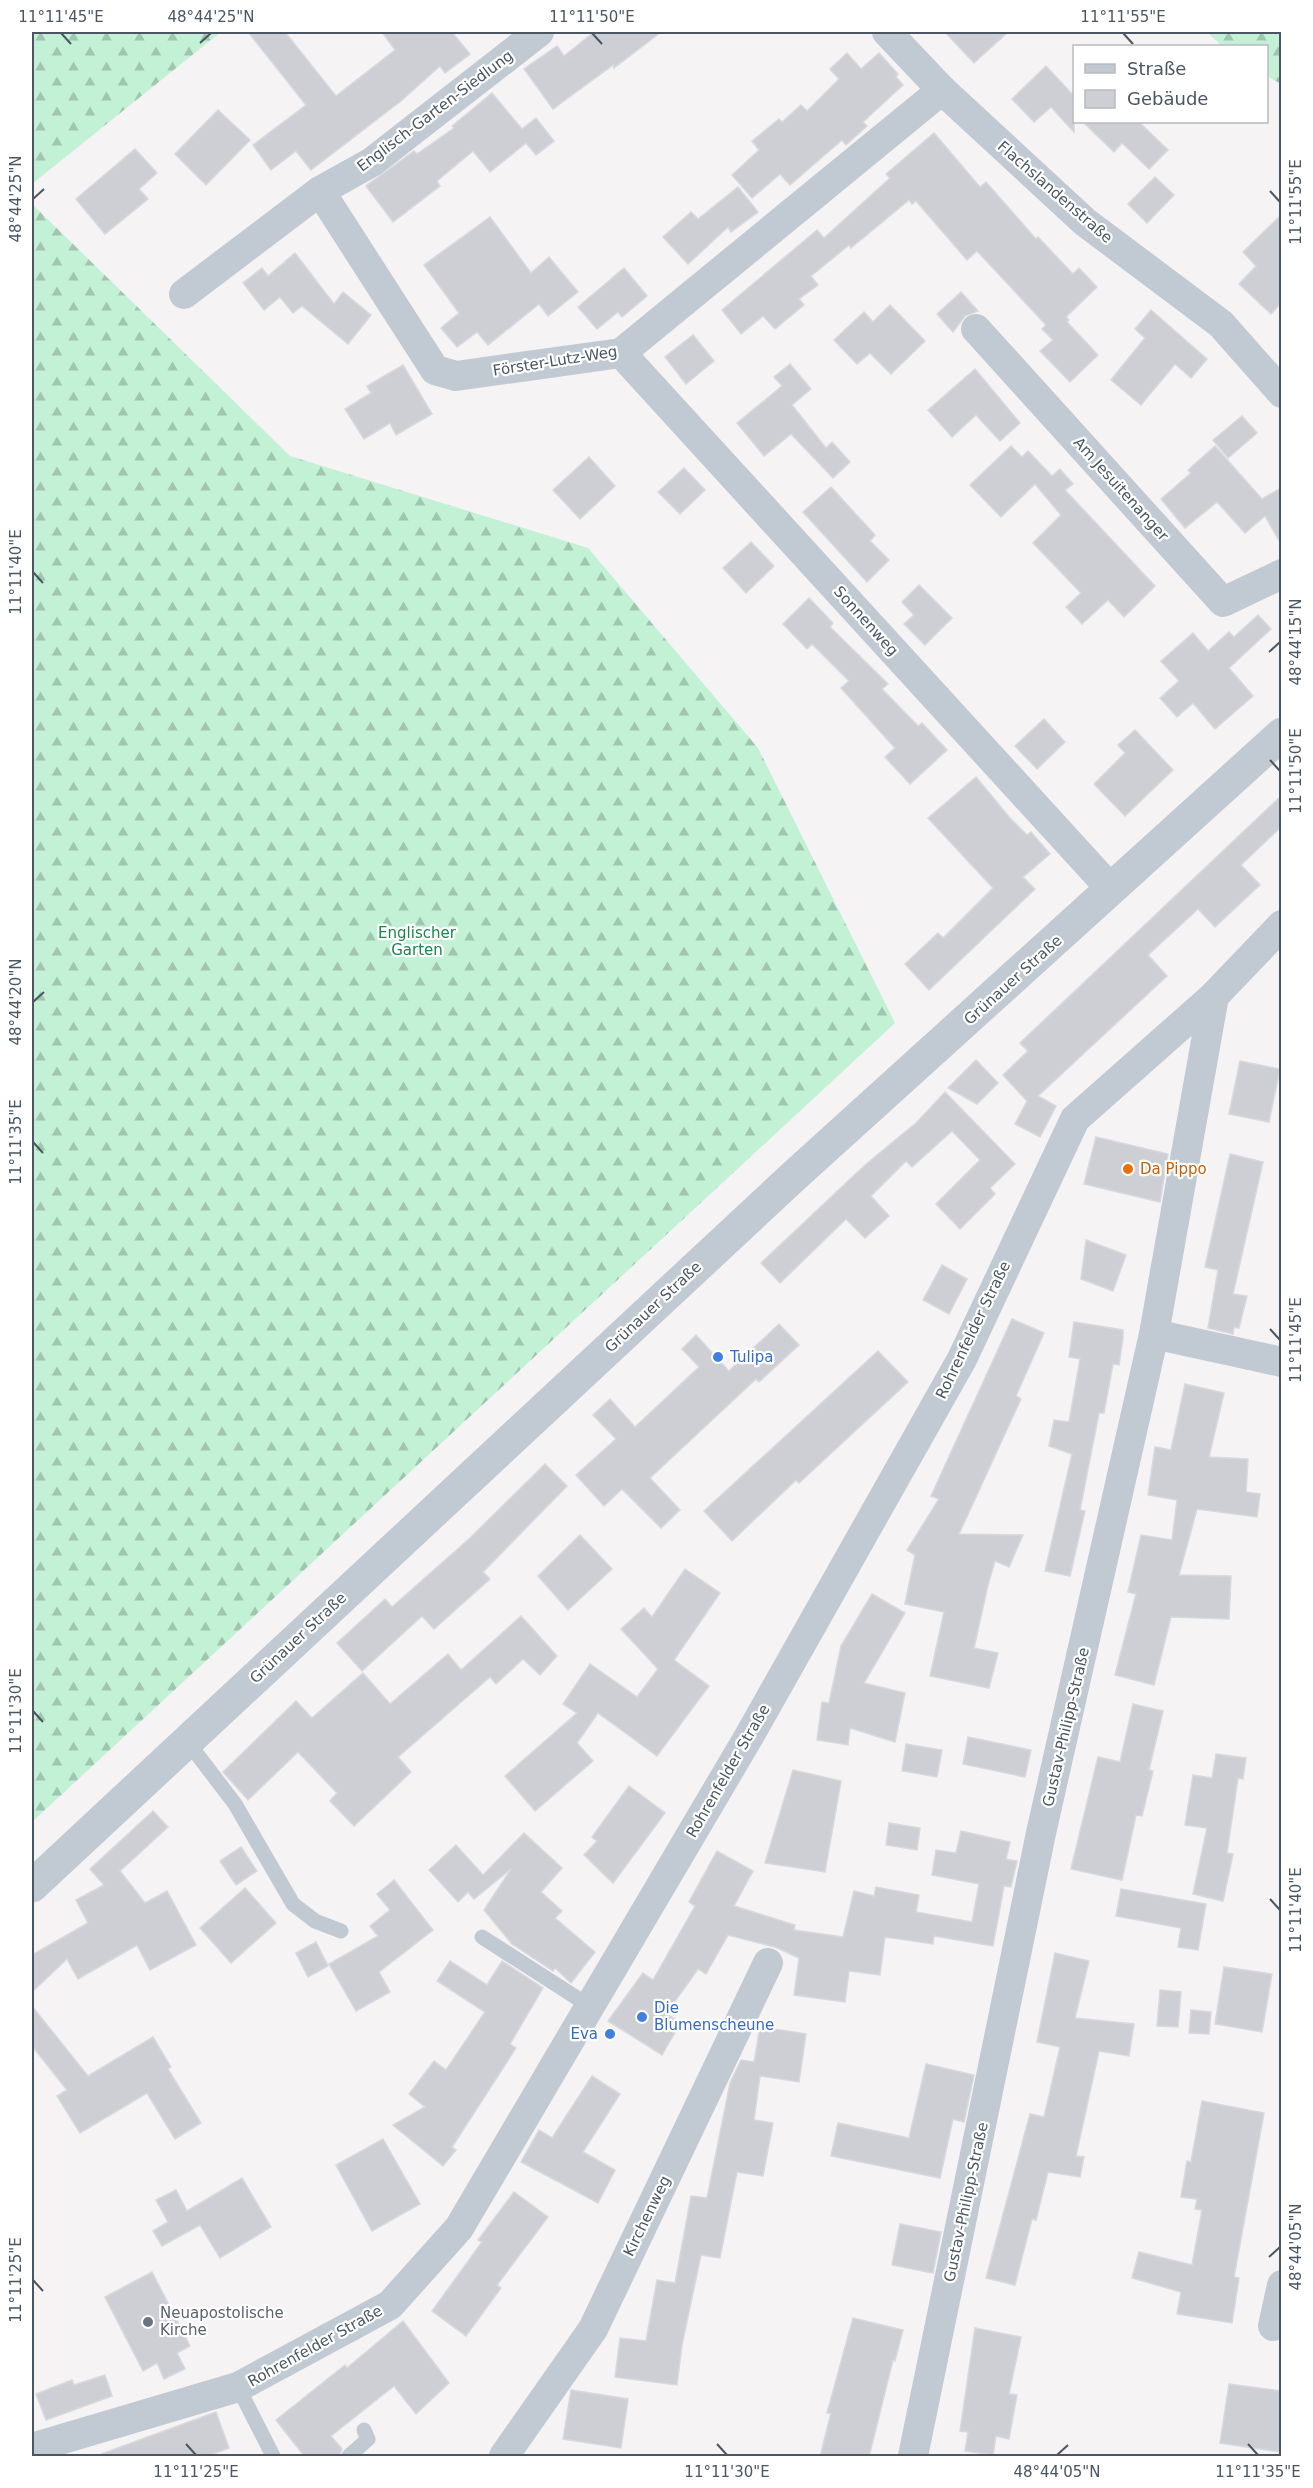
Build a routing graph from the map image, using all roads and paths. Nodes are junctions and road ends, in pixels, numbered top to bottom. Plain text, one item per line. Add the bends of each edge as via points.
1 (539, 32) edge
2 (887, 32) edge
3 (942, 90) junction
4 (321, 190) junction
5 (184, 294) dead end
6 (976, 329) dead end
7 (621, 353) junction
8 (1281, 393) edge
9 (1281, 574) edge
10 (1281, 734) edge
11 (1111, 890) junction
12 (1281, 925) edge
13 (1214, 996) junction
14 (1154, 1334) junction
15 (1281, 1362) edge
16 (188, 1741) junction
17 (32, 1886) edge
18 (341, 1931) dead end
19 (482, 1937) dead end
20 (768, 1964) dead end
21 (591, 2007) junction
22 (1281, 2285) edge
23 (1273, 2326) dead end
24 (238, 2387) junction
25 (364, 2430) dead end
26 (32, 2448) edge
27 (273, 2457) edge
28 (349, 2457) edge
29 (504, 2457) edge
30 (913, 2457) edge

1 - 4 street, Englisch-Garten-Siedlung via 372,162
2 - 3 street, Flachslandenstraße
3 - 7 street, Förster-Lutz-Weg
3 - 8 street, Flachslandenstraße via 1085,222 1221,324
4 - 5 street, Englisch-Garten-Siedlung
4 - 7 street, Förster-Lutz-Weg via 435,370 456,376
6 - 9 street, Am Jesuitenanger via 1224,602
7 - 11 street, Sonnenweg
10 - 11 street, Grünauer Straße
11 - 16 street, Grünauer Straße via 794,1176
12 - 13 street, Rohrenfelder Straße
13 - 14 street, Gustav-Philipp-Straße
13 - 21 street, Rohrenfelder Straße via 1075,1119 962,1359
14 - 15 street
14 - 30 street, Gustav-Philipp-Straße via 1041,1833
16 - 17 street, Grünauer Straße
16 - 18 lane via 235,1804 293,1904 315,1921
19 - 21 lane
20 - 29 street, Kirchenweg via 593,2328
21 - 24 street, Rohrenfelder Straße via 459,2228 390,2305
22 - 23 street
24 - 26 street, Rohrenfelder Straße
24 - 27 lane
25 - 28 lane via 368,2439

